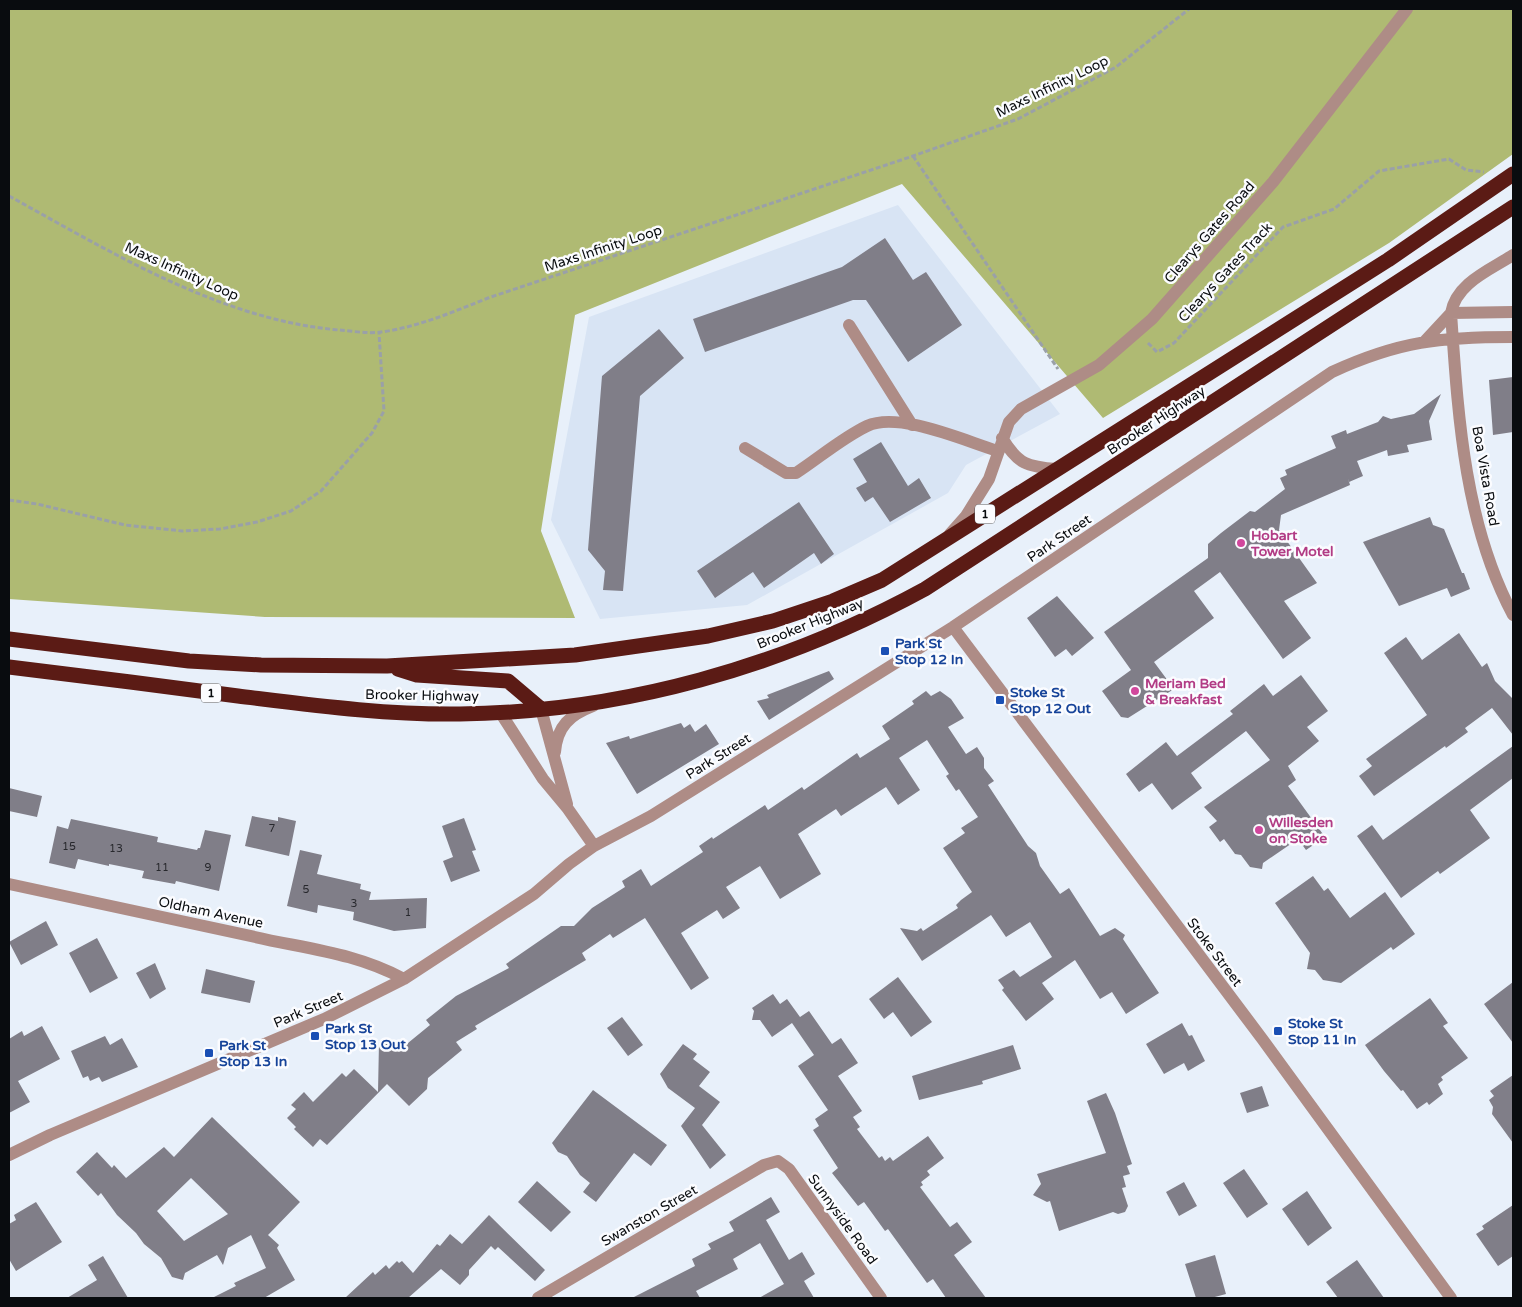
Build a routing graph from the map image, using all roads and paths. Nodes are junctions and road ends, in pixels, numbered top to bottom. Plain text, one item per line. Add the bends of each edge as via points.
1 (1189, 9) edge
2 (1407, 9) edge
3 (913, 156) junction
4 (1513, 174) edge
5 (1500, 183) junction
6 (9, 196) edge
7 (1513, 207) edge
8 (1513, 255) edge
9 (1513, 312) edge
10 (1451, 313) junction
11 (849, 325) dead end
12 (1137, 332) junction
13 (379, 333) junction
14 (1452, 337) junction
15 (1513, 337) edge
16 (1425, 341) junction
17 (1069, 384) junction
18 (912, 425) junction
19 (1002, 438) junction
20 (745, 448) dead end
21 (998, 451) junction
22 (1057, 469) junction
23 (9, 500) edge
24 (945, 539) junction
25 (1513, 615) edge
26 (953, 627) junction
27 (9, 639) edge
28 (387, 666) junction
29 (9, 667) edge
30 (599, 702) junction
31 (542, 709) junction
32 (500, 712) junction
33 (555, 762) junction
34 (568, 809) junction
35 (594, 846) junction
36 (9, 884) edge
37 (404, 979) junction
38 (9, 1155) edge
39 (778, 1161) joint
40 (538, 1298) edge
41 (881, 1298) edge
42 (1451, 1298) edge

1 - 3 path, Maxs Infinity Loop via 1116,68 1018,119
2 - 12 street, Clearys Gates Road via 1272,182 1175,294
3 - 13 path, Maxs Infinity Loop via 488,298 423,324
3 - 17 path
4 - 5 highway, Brooker Highway / 1
5 - 12 path, Clearys Gates Track via 1485,172 1466,170 1449,159 1379,171 1334,209 1283,227 1174,343 1156,352
5 - 22 highway, Brooker Highway / 1 via 1388,260
6 - 13 path, Maxs Infinity Loop via 81,236 216,301 268,319
7 - 30 highway, Brooker Highway / 1 via 941,578 889,608 784,654 712,678
8 - 10 street via 1461,290 1452,304
9 - 10 street
10 - 14 street
10 - 16 street
11 - 18 street
12 - 17 street, Clearys Gates Road via 1099,365
13 - 23 path via 384,411 372,433 321,491 291,511 220,529 182,530 125,525
14 - 15 street, Park Street
14 - 16 street, Park Street
14 - 25 street, Boa Vista Road via 1470,486 1480,532 1499,588
16 - 26 street, Park Street via 1381,352 1332,372
17 - 19 street, Clearys Gates Road via 1021,409 1009,422
18 - 20 street via 888,422 868,426 796,473 786,473
18 - 21 street
19 - 21 street, Clearys Gates Road
19 - 22 street via 1021,462 1032,467
21 - 24 street, Clearys Gates Road via 978,499
22 - 24 highway, Brooker Highway / 1
24 - 28 highway, Brooker Highway / 1 via 882,580 764,624 708,636 575,655
26 - 35 street, Park Street via 652,816
26 - 42 street, Stoke Street via 1268,1047
27 - 28 highway, Brooker Highway / 1 via 190,661
28 - 31 highway via 417,675 508,681
29 - 32 highway, Brooker Highway / 1 via 338,709 415,714
30 - 31 highway, Brooker Highway / 1
30 - 33 street via 574,714 563,725 555,746
31 - 32 highway, Brooker Highway / 1
31 - 33 street
32 - 34 street via 543,779
33 - 34 street
34 - 35 street
35 - 37 street, Park Street via 534,894
36 - 37 street, Oldham Avenue via 352,956
37 - 38 street, Park Street via 324,1019
39 - 40 street, Swanston Street via 764,1166
39 - 41 street, Sunnyside Road via 789,1169

